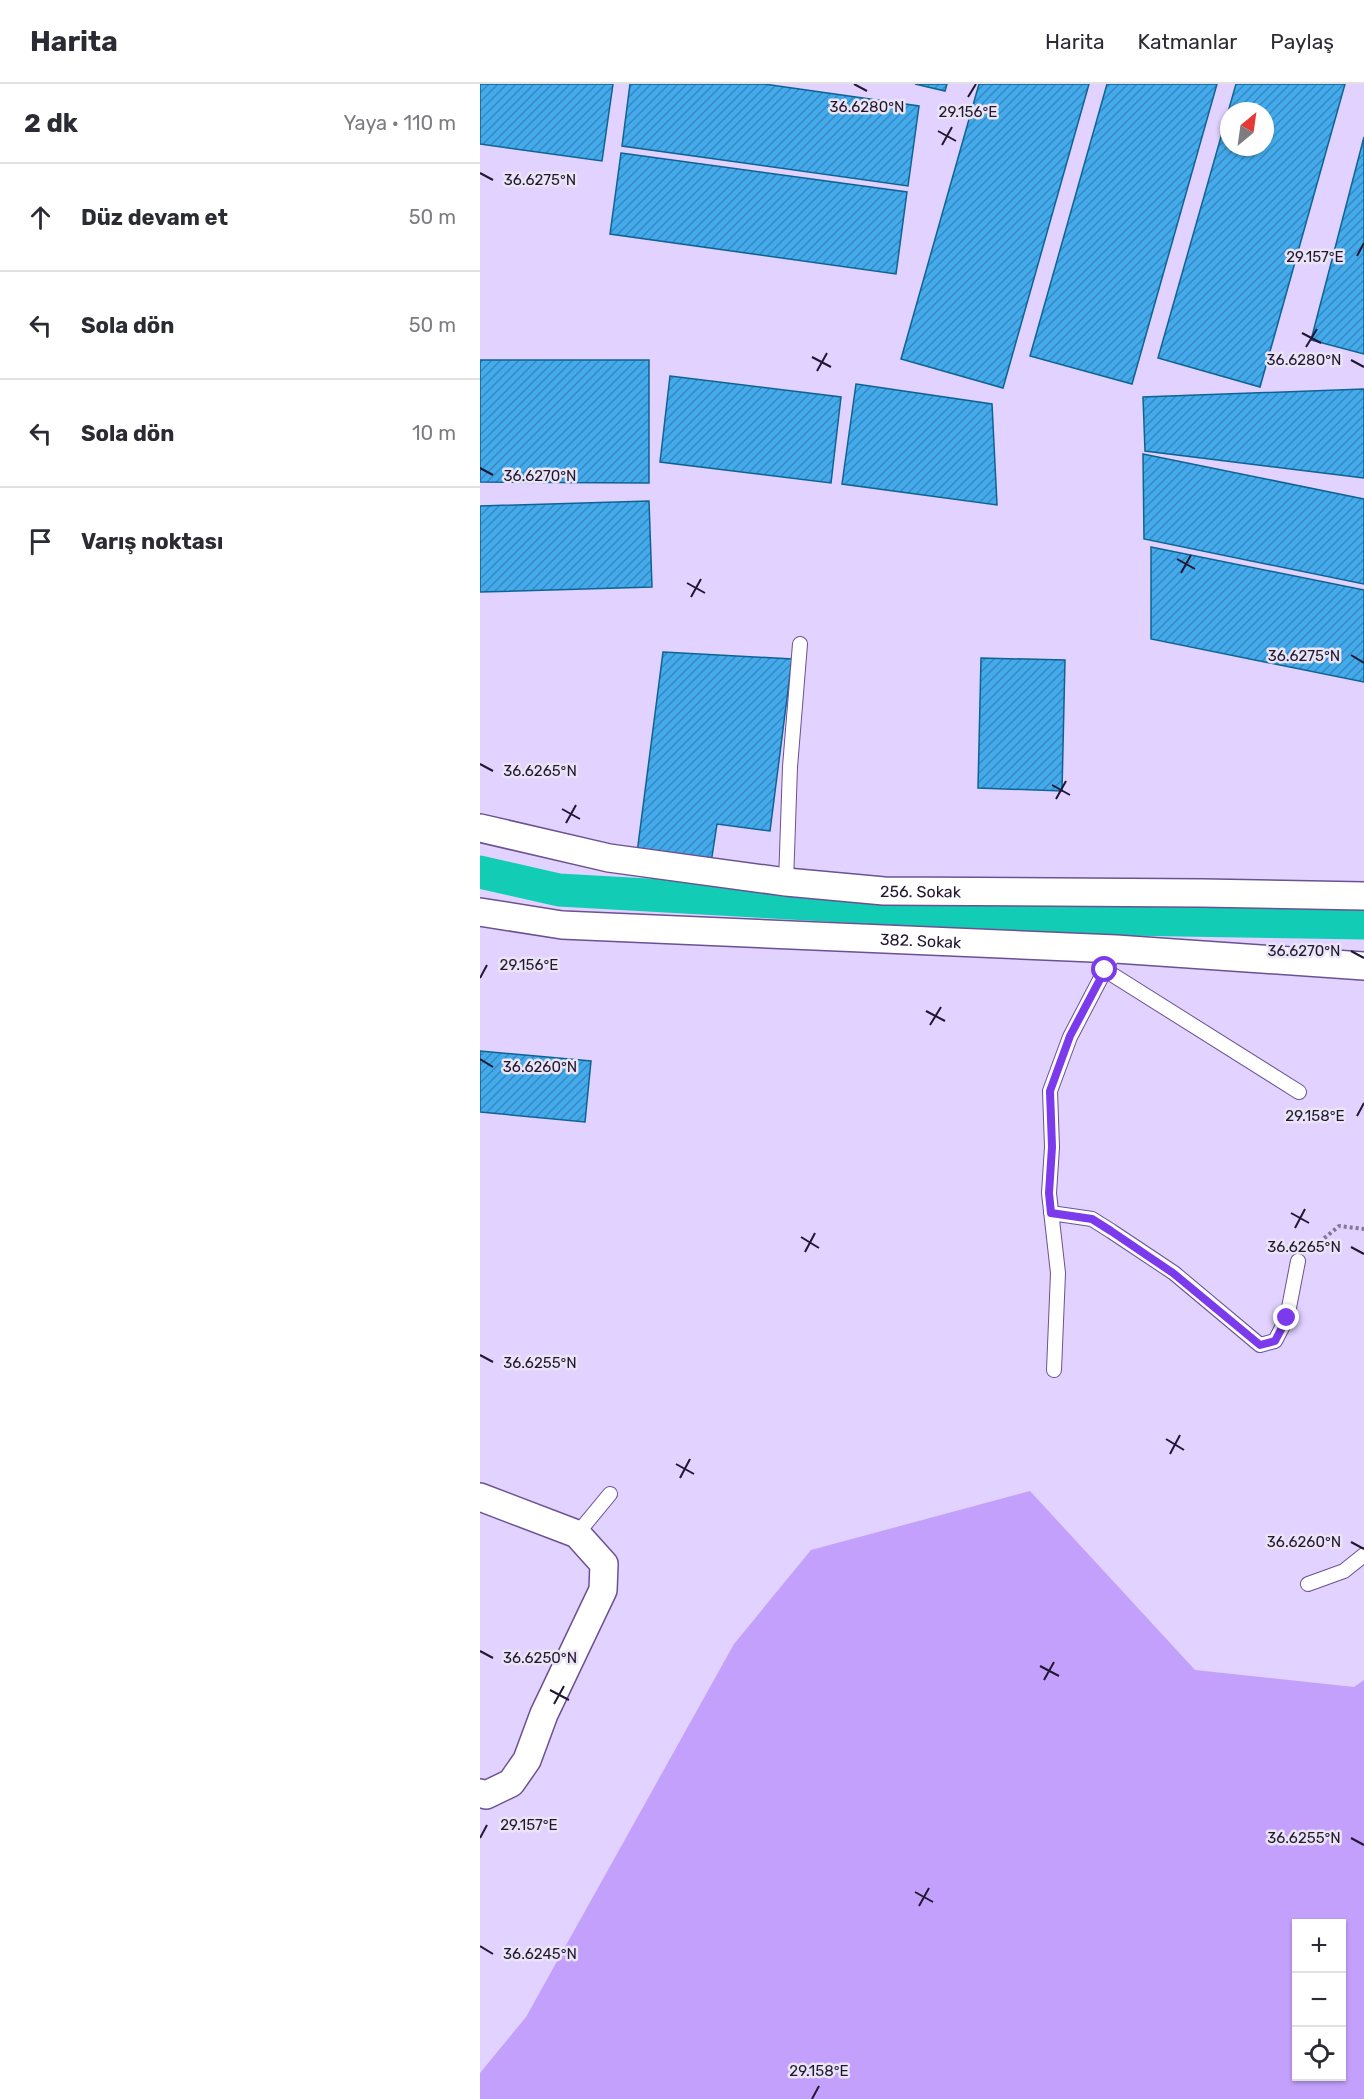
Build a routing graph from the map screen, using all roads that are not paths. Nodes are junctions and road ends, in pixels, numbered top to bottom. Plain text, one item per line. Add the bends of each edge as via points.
1 (800, 644) dead end
2 (480, 828) edge
3 (786, 882) junction
4 (1364, 896) edge
5 (480, 912) edge
6 (1110, 960) junction
7 (1364, 966) edge
8 (1299, 1092) dead end
9 (1051, 1213) junction
10 (1298, 1260) road end
11 (1054, 1370) dead end
12 (610, 1494) dead end
13 (480, 1497) edge
14 (577, 1534) junction
15 (1364, 1555) edge
16 (1308, 1584) dead end
17 (480, 1793) edge

1 - 3 lane
2 - 3 street, 256. Sokak via 609,858
3 - 4 street, 256. Sokak via 884,891
5 - 6 street, 382. Sokak via 562,925
6 - 7 street, 382. Sokak
6 - 8 lane
6 - 9 lane via 1070,1036 1050,1091
9 - 10 lane via 1092,1219 1173,1273 1260,1345 1275,1341 1287,1318
9 - 11 lane via 1058,1273
12 - 14 lane
13 - 14 street
14 - 17 street via 604,1564 603,1590 544,1714 527,1760 511,1783 486,1795
15 - 16 lane via 1344,1571

